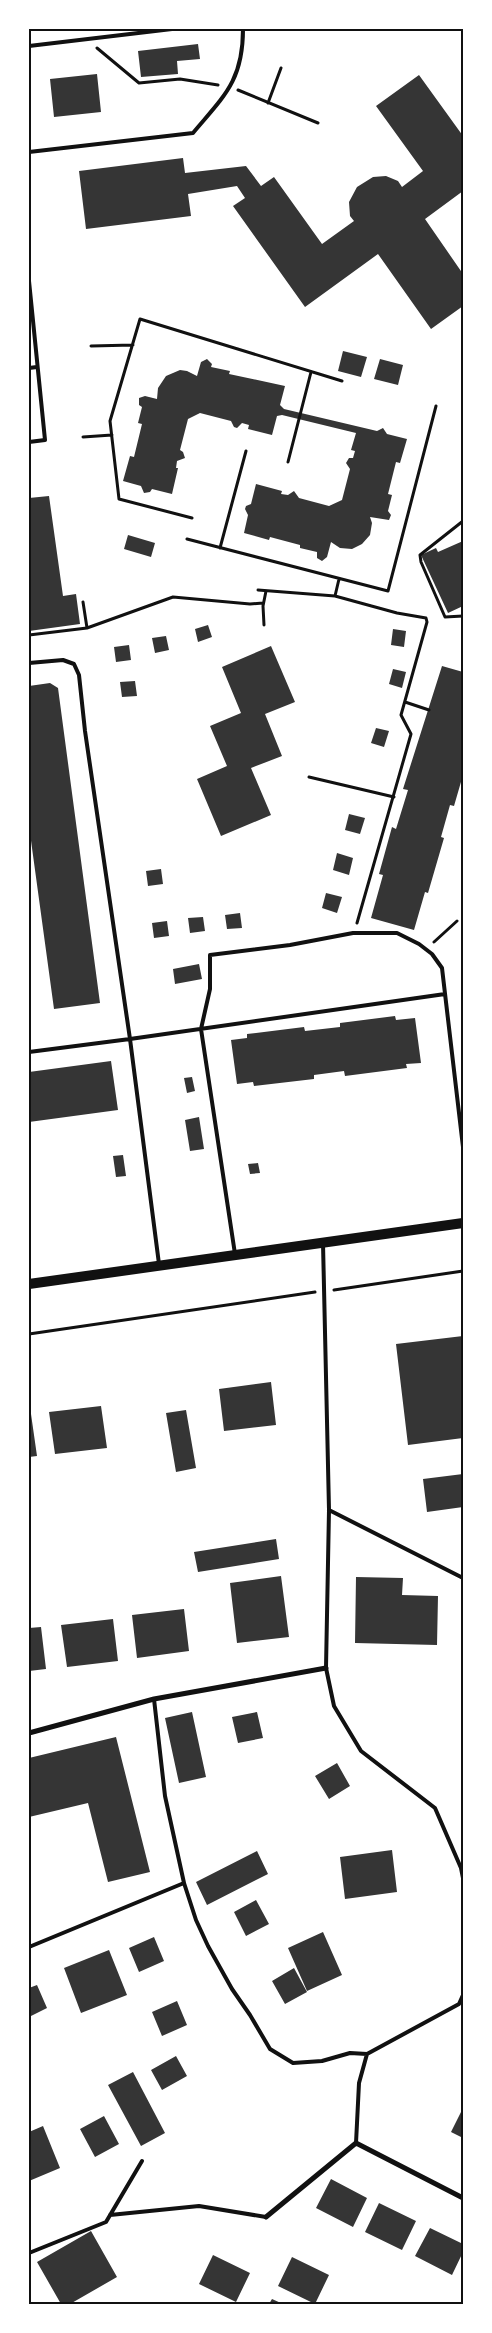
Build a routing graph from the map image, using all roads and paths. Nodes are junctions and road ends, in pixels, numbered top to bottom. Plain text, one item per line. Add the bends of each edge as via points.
1 (172, 29) edge
2 (242, 29) edge
3 (86, 39) junction
4 (29, 46) edge
5 (281, 68) dead end
6 (231, 87) junction
7 (268, 103) junction
8 (318, 123) dead end
9 (29, 152) edge
10 (29, 281) edge
11 (31, 326) edge
12 (133, 345) junction
13 (91, 346) dead end
14 (37, 367) junction
15 (29, 368) edge
16 (312, 372) junction
17 (342, 381) dead end
18 (436, 406) dead end
19 (112, 435) junction
20 (83, 437) dead end
21 (29, 442) edge
22 (246, 451) dead end
23 (288, 462) dead end
24 (192, 518) dead end
25 (463, 521) edge
26 (187, 539) dead end
27 (220, 548) junction
28 (339, 579) junction
29 (258, 590) dead end
30 (266, 591) junction
31 (335, 596) junction
32 (83, 602) dead end
33 (263, 604) junction
34 (463, 616) edge
35 (264, 625) dead end
36 (87, 628) junction
37 (29, 635) edge
38 (29, 663) edge
39 (405, 702) junction
40 (429, 710) dead end
41 (309, 777) dead end
42 (394, 797) junction
43 (463, 913) edge
44 (354, 933) junction
45 (426, 950) junction
46 (463, 968) edge
47 (463, 978) edge
48 (445, 994) junction
49 (201, 1029) junction
50 (130, 1039) junction
51 (29, 1052) edge
52 (463, 1147) edge
53 (463, 1223) edge
54 (323, 1242) junction
55 (235, 1254) junction
56 (160, 1264) junction
57 (463, 1271) edge
58 (29, 1284) edge
59 (325, 1291) junction
60 (29, 1334) edge
61 (329, 1510) junction
62 (463, 1578) edge
63 (326, 1668) junction
64 (154, 1699) junction
65 (29, 1733) edge
66 (463, 1878) edge
67 (184, 1883) junction
68 (29, 1947) edge
69 (463, 1995) edge
70 (367, 2054) junction
71 (356, 2143) junction
72 (142, 2161) dead end
73 (463, 2198) edge
74 (110, 2215) junction
75 (266, 2218) joint
76 (29, 2253) edge

1 - 3 lane
2 - 6 lane via 243,53
3 - 4 lane
3 - 6 path via 139,83 180,79
5 - 7 path
6 - 7 path
6 - 9 lane via 193,133
7 - 8 path
10 - 11 lane
11 - 14 lane
12 - 13 path
12 - 16 path via 140,319
12 - 19 path via 110,421
14 - 15 lane
14 - 21 lane via 45,440
16 - 17 path
16 - 23 path
18 - 28 path via 388,591
19 - 20 path
19 - 24 path via 119,499
22 - 27 path
25 - 34 path via 420,554 445,617
26 - 27 path
27 - 28 path
28 - 31 path
29 - 30 path
30 - 31 path
30 - 33 path
31 - 39 path via 426,618 427,625
32 - 36 path
33 - 35 path
33 - 36 path via 173,597
36 - 37 path
38 - 50 lane via 63,660 74,664 79,675
39 - 40 path
39 - 42 path via 401,715 411,734
41 - 42 path
42 - 44 path
43 - 45 path
44 - 45 lane via 397,933
44 - 49 lane via 210,955 210,989
45 - 48 lane via 442,968
46 - 47 path
48 - 49 lane
48 - 52 lane
49 - 50 lane
49 - 55 lane
50 - 51 lane
50 - 56 lane
53 - 54 main road
54 - 55 main road
54 - 59 lane
55 - 56 main road
56 - 58 main road
57 - 59 path
59 - 60 path
59 - 61 lane
61 - 62 lane
61 - 63 lane
63 - 64 street
63 - 66 lane via 334,1706 361,1751 434,1808
64 - 65 street
64 - 67 lane via 165,1796
67 - 68 lane
67 - 70 lane via 208,1946 270,2049 293,2063 322,2061 350,2053
69 - 70 lane via 458,2004
70 - 71 lane via 359,2083
71 - 73 street
71 - 75 street
72 - 74 lane
74 - 75 lane via 199,2206
74 - 76 lane via 106,2222

